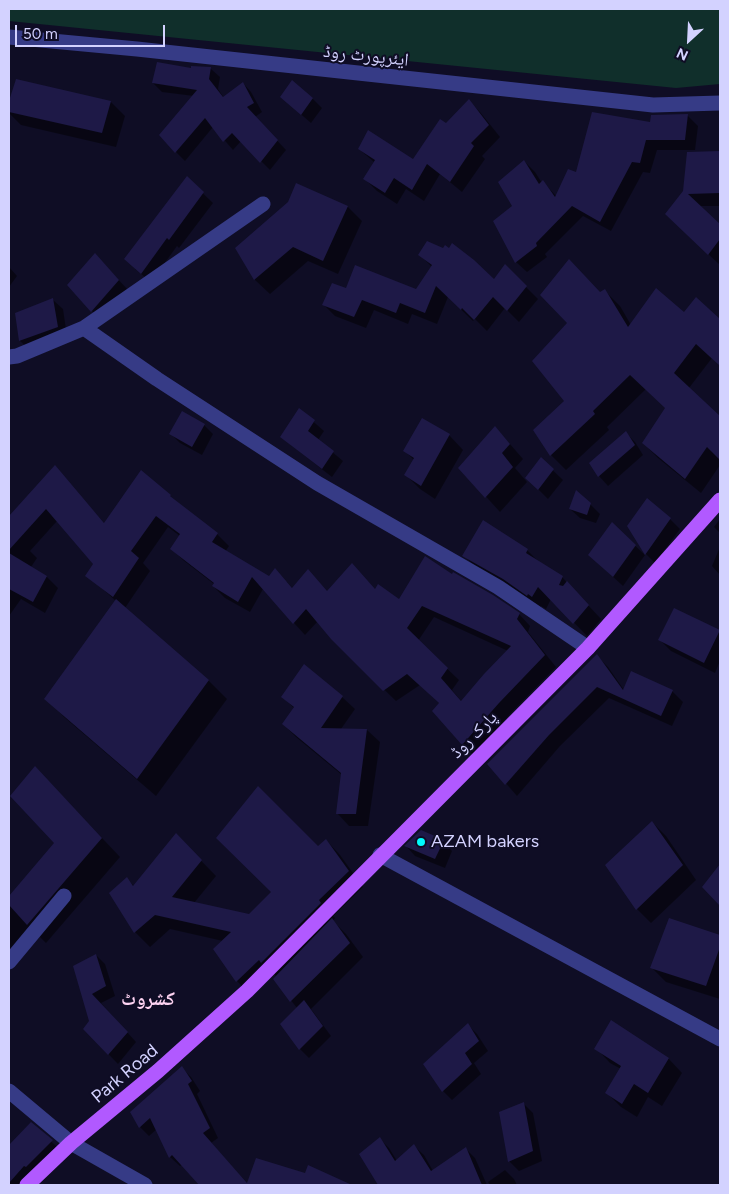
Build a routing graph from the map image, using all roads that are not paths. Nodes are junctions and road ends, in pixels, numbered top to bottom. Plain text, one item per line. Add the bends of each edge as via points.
1 (9, 37) edge
2 (720, 103) edge
3 (263, 204) dead end
4 (84, 328) junction
5 (9, 357) edge
6 (720, 500) edge
7 (588, 648) junction
8 (380, 855) junction
9 (64, 896) dead end
10 (9, 962) edge
11 (247, 991) joint
12 (720, 1039) edge
13 (9, 1091) edge
14 (72, 1143) junction
15 (27, 1185) edge
16 (145, 1185) edge

1 - 2 street, ایئرپورٹ روڈ via 653,105
3 - 4 street
4 - 5 street
4 - 7 street via 317,483 498,587
6 - 7 main road, پارک روڈ
7 - 8 main road, پارک روڈ
8 - 11 main road, پارک روڈ
8 - 12 street
9 - 10 street
11 - 14 main road, Park Road
13 - 14 street
14 - 15 main road, Park Road
14 - 16 street

